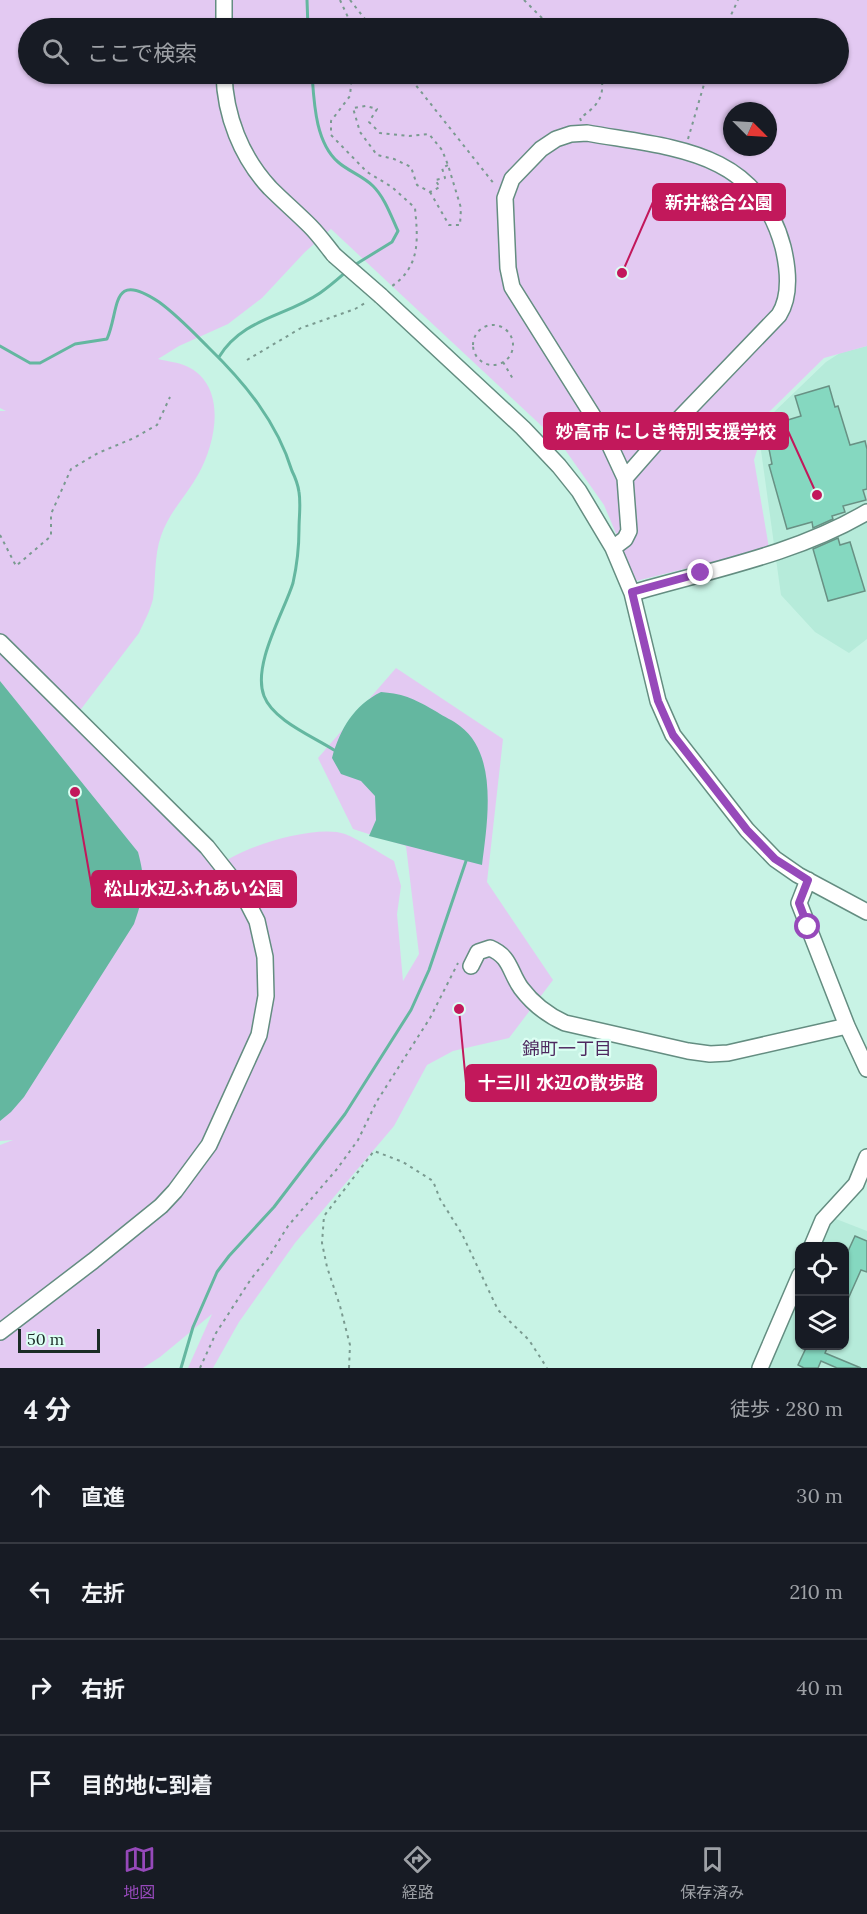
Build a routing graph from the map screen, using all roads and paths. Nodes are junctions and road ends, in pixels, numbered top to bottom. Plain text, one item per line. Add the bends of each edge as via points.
1 (224, 0) edge
2 (340, 0) edge
3 (350, 0) edge
4 (524, 0) edge
5 (738, 0) edge
6 (224, 18) edge
7 (348, 18) edge
8 (364, 18) edge
9 (542, 18) edge
10 (729, 18) edge
11 (224, 84) edge
12 (351, 84) edge
13 (415, 84) edge
14 (602, 84) edge
15 (704, 84) edge
16 (587, 133) junction
17 (685, 151) junction
18 (448, 165) junction
19 (497, 188) dead end
20 (429, 192) junction
21 (378, 296) junction
22 (247, 360) dead end
23 (503, 362) junction
24 (513, 379) dead end
25 (170, 397) dead end
26 (605, 435) junction
27 (654, 445) junction
28 (625, 478) junction
29 (867, 512) edge
30 (0, 535) edge
31 (613, 548) junction
32 (632, 592) junction
33 (0, 642) edge
34 (808, 880) junction
35 (867, 912) edge
36 (465, 962) joint
37 (847, 1026) junction
38 (867, 1069) edge
39 (867, 1157) edge
40 (814, 1242) edge
41 (795, 1287) edge
42 (0, 1332) edge
43 (200, 1368) edge
44 (350, 1368) edge
45 (547, 1368) edge
46 (760, 1368) edge

1 - 6 street
2 - 7 path
3 - 8 path
4 - 9 path
5 - 10 path
11 - 21 street, bridge via 233,126 248,160 334,255
12 - 21 path via 350,96 331,121 331,135 367,172 415,208 417,254 399,282
13 - 19 path
14 - 16 path via 601,98 580,118
15 - 17 path
16 - 17 street
16 - 26 street via 556,139 512,179 505,198 508,268 512,287
17 - 27 street via 730,170 760,195 778,230 787,266 786,296 779,315
18 - 20 path via 442,168 445,178 435,180 440,187
18 - 20 path via 461,208 459,225 449,225
18 - 20 path via 429,134 380,133 369,122 377,109 353,108 360,132 377,155 411,167 417,185
21 - 22 path via 355,309 301,328
21 - 31 street via 544,450 579,491
23 - 23 path via 511,354 511,334 500,326 481,329 473,346 478,358 489,365
23 - 24 path
25 - 30 path via 157,425 71,469 51,514 51,536 16,566
26 - 27 path
26 - 28 street
27 - 28 street
28 - 31 street via 628,531 625,539
29 - 32 street via 792,547
31 - 32 street
32 - 34 street via 658,701 673,735 747,830 775,859
33 - 42 street via 224,867 246,897 257,921 265,957 266,996 259,1035 209,1144 189,1175 160,1206
34 - 35 street
34 - 37 street via 799,903
36 - 37 street via 490,948 502,953 520,987 548,1015 565,1023 688,1051 728,1053
36 - 43 path via 377,1101 358,1140 288,1226 251,1279 216,1333
37 - 38 street
39 - 40 street via 856,1184 823,1220
41 - 46 street
44 - 45 path via 350,1345 321,1243 324,1216 374,1150 433,1181 498,1310 529,1340

